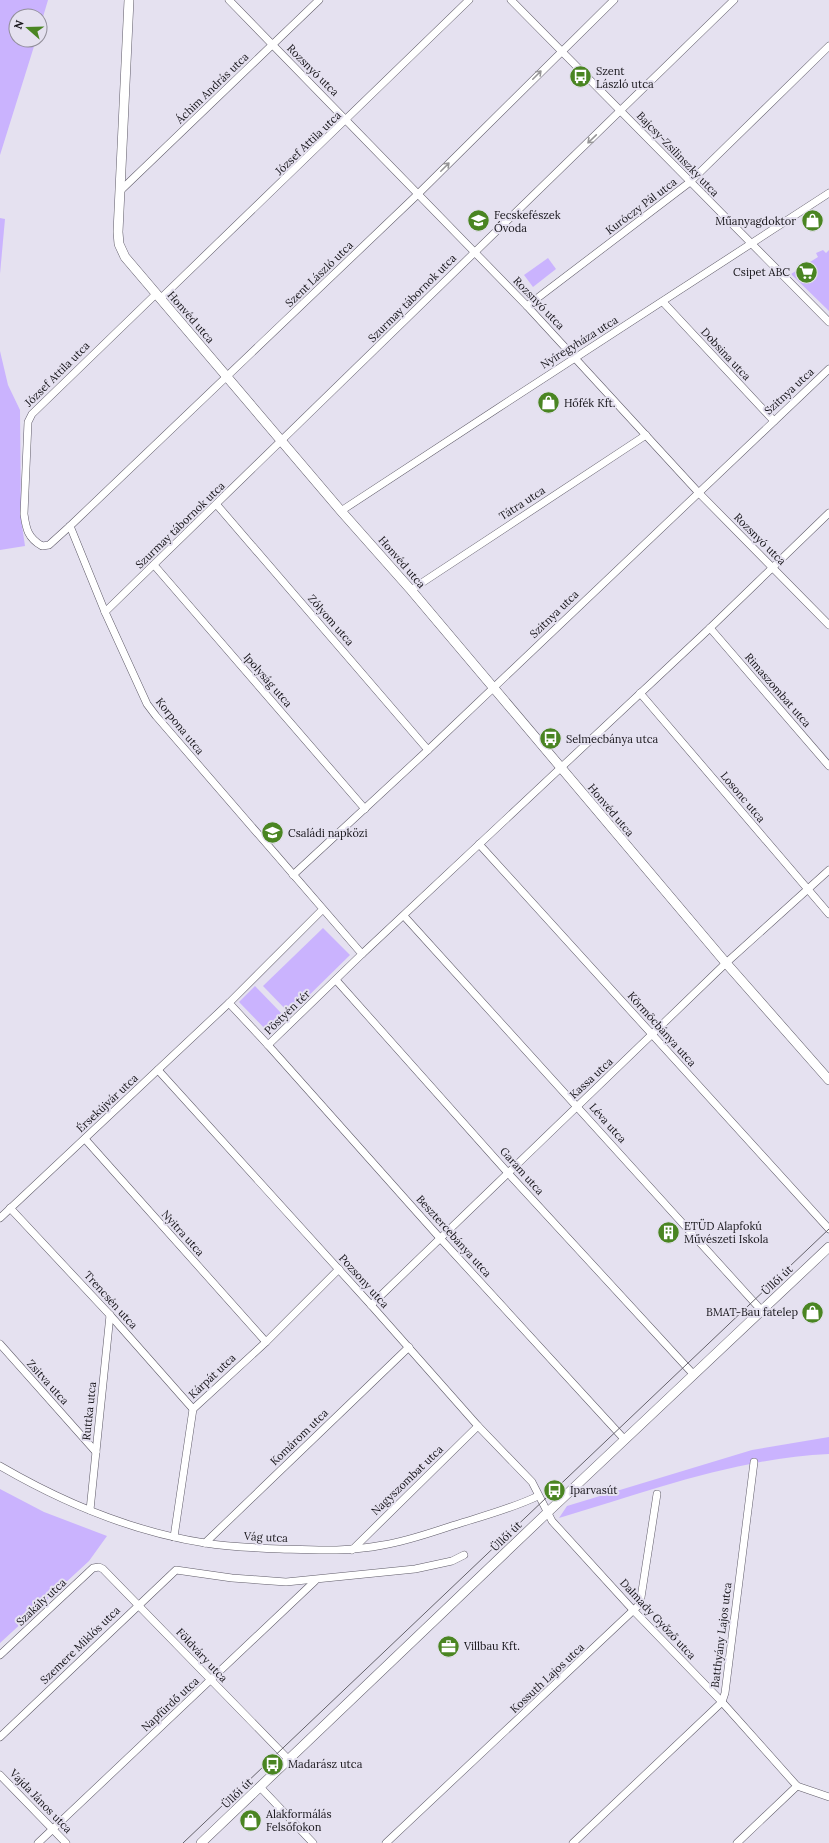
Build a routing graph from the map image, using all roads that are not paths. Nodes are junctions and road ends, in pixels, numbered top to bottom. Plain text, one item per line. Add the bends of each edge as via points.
1 (129, 0) edge
2 (229, 0) edge
3 (319, 0) edge
4 (469, 0) edge
5 (511, 0) edge
6 (614, 0) edge
7 (734, 0) edge
8 (272, 45) junction
9 (829, 46) edge
10 (562, 51) junction
11 (620, 112) junction
12 (347, 120) junction
13 (690, 182) junction
14 (120, 191) junction
15 (829, 193) edge
16 (418, 194) junction
17 (751, 244) junction
18 (474, 252) junction
19 (158, 297) junction
20 (663, 302) junction
21 (527, 306) junction
22 (829, 322) edge
23 (574, 357) junction
24 (829, 369) edge
25 (228, 377) junction
26 (774, 421) junction
27 (646, 435) junction
28 (283, 441) junction
29 (698, 492) junction
30 (217, 505) junction
31 (341, 511) junction
32 (829, 513) edge
33 (70, 526) junction
34 (154, 565) junction
35 (772, 567) junction
36 (411, 590) junction
37 (105, 612) junction
38 (829, 625) edge
39 (710, 628) junction
40 (493, 688) junction
41 (640, 693) junction
42 (428, 750) junction
43 (829, 766) edge
44 (560, 768) junction
45 (365, 809) junction
46 (479, 844) junction
47 (829, 870) edge
48 (293, 875) junction
49 (808, 890) junction
50 (322, 910) junction
51 (829, 914) edge
52 (404, 916) junction
53 (362, 954) junction
54 (726, 963) junction
55 (336, 980) junction
56 (229, 1003) junction
57 (653, 1035) junction
58 (268, 1045) junction
59 (158, 1070) junction
60 (829, 1080) edge
61 (577, 1106) junction
62 (85, 1139) junction
63 (508, 1173) junction
64 (10, 1208) junction
65 (0, 1218) edge
66 (829, 1228) edge
67 (440, 1237) junction
68 (829, 1247) edge
69 (339, 1270) junction
70 (371, 1305) junction
71 (762, 1311) junction
72 (110, 1315) junction
73 (266, 1342) junction
74 (0, 1344) edge
75 (409, 1347) junction
76 (694, 1375) junction
77 (193, 1409) junction
78 (478, 1426) junction
79 (625, 1440) junction
80 (96, 1452) junction
81 (754, 1462) dead end
82 (0, 1466) edge
83 (657, 1494) dead end
84 (538, 1496) junction
85 (90, 1510) junction
86 (548, 1512) junction
87 (174, 1537) junction
88 (205, 1543) junction
89 (352, 1550) junction
90 (464, 1555) dead end
91 (99, 1567) joint
92 (315, 1581) junction
93 (139, 1604) junction
94 (634, 1611) junction
95 (0, 1655) edge
96 (211, 1681) junction
97 (722, 1702) junction
98 (0, 1737) edge
99 (289, 1760) junction
100 (0, 1775) edge
101 (797, 1786) junction
102 (260, 1787) junction
103 (829, 1797) edge
104 (53, 1829) junction
105 (38, 1843) edge
106 (66, 1843) edge
107 (202, 1843) edge
108 (313, 1843) edge
109 (386, 1843) edge
110 (573, 1843) edge
111 (737, 1843) edge

1 - 14 street, Honvéd utca
2 - 8 street, Rozsnyó utca
3 - 8 street, Áchim András utca
4 - 12 street, József Attila utca
5 - 10 street, Bajcsy-Zsilinszky utca
6 - 10 street, Szent László utca
7 - 11 street, Szurmay tábornok utca
8 - 12 street, Rozsnyó utca
8 - 14 street, Áchim András utca
9 - 13 street, Kuróczy Pál utca
10 - 11 street, Bajcsy-Zsilinszky utca
16 -> 10 street, Szent László utca
11 - 13 street, Bajcsy-Zsilinszky utca
11 -> 18 street, Szurmay tábornok utca
12 - 16 street, Rozsnyó utca
12 - 19 street, József Attila utca
13 - 17 street, Bajcsy-Zsilinszky utca
13 - 21 street, Kuróczy Pál utca
14 - 19 street, Honvéd utca via 119,244 125,257
15 - 17 street, Nyíregyháza utca
16 - 18 street, Rozsnyó utca
16 - 25 street, Szent László utca
17 - 20 street, Nyíregyháza utca
17 - 22 street, Bajcsy-Zsilinszky utca
18 - 21 street, Rozsnyó utca
18 - 28 street, Szurmay tábornok utca
19 - 25 street, Honvéd utca
19 - 33 street, József Attila utca via 40,404 28,422 24,514 28,532 34,542 42,546 49,545
20 - 23 street, Nyíregyháza utca
20 - 26 street, Dobsina utca
21 - 23 street, Rozsnyó utca
23 - 27 street, Rozsnyó utca
23 - 31 street, Nyíregyháza utca
24 - 26 street, Szitnya utca
25 - 28 street, Honvéd utca
25 - 33 street, Szent László utca
26 - 29 street, Szitnya utca
27 - 29 street, Rozsnyó utca
27 - 36 street, Tátra utca
28 - 30 street, Szurmay tábornok utca
28 - 31 street, Honvéd utca
29 - 35 street, Rozsnyó utca
29 - 40 street, Szitnya utca
30 - 34 street, Szurmay tábornok utca
30 - 42 street, Zólyom utca
31 - 36 street, Honvéd utca
32 - 35 street
33 - 37 street, Korpona utca
34 - 37 street, Szurmay tábornok utca
34 - 45 street, Ipolyság utca
35 - 38 street, Rozsnyó utca
35 - 39 street
36 - 40 street, Honvéd utca
37 - 48 street, Korpona utca via 141,693 156,716
39 - 41 street
39 - 43 street, Rimaszombat utca
40 - 42 street, Szitnya utca
40 - 44 street, Honvéd utca
41 - 44 street
41 - 49 street, Losonc utca
42 - 45 street, Szitnya utca
44 - 46 street
44 - 54 street, Honvéd utca
45 - 48 street, Szitnya utca
46 - 52 street
46 - 57 street, Körmöcbánya utca
47 - 49 street, Kassa utca
48 - 50 street, Korpona utca
49 - 51 street, Losonc utca
49 - 54 street, Kassa utca
50 - 53 street
50 - 56 street
52 - 53 street
52 - 61 street, Léva utca
53 - 55 street, Pöstyén tér
54 - 57 street, Kassa utca
54 - 60 street, Honvéd utca
55 - 58 street, Pöstyén tér
55 - 63 street, Garam utca
56 - 58 street, Pöstyén tér
56 - 59 street, Érsekújvár utca
57 - 61 street, Kassa utca
57 - 66 street, Körmöcbánya utca
58 - 67 street, Besztercebánya utca
59 - 62 street, Érsekújvár utca
59 - 69 street, Pozsony utca
61 - 63 street, Kassa utca
61 - 71 street, Léva utca
62 - 64 street, Érsekújvár utca
62 - 73 street, Nyitra utca
63 - 67 street, Kassa utca
63 - 76 street, Garam utca
64 - 65 street, Érsekújvár utca
64 - 72 street, Trencsén utca
67 - 70 street, Kassa utca
67 - 79 street, Besztercebánya utca
68 - 71 street, Üllői út
69 - 70 street, Pozsony utca
69 - 73 street, Kárpát utca
70 - 75 street, Pozsony utca
71 - 76 street, Üllői út
72 - 77 street, Trencsén utca
72 - 80 street, Ruttka utca
73 - 77 street, Kárpát utca
74 - 80 street, Zsitva utca
75 - 78 street, Pozsony utca
75 - 88 street, Komárom utca
76 - 79 street, Üllői út
77 - 87 street, Kárpát utca
78 - 84 street, Pozsony utca via 532,1482
78 - 89 street, Nagyszombat utca
79 - 86 street, Üllői út
80 - 85 street, Ruttka utca
81 - 97 street, Batthyány Lajos utca
82 - 85 street, Vág utca via 34,1486
83 - 94 street, Kossuth Lajos utca via 640,1604
84 - 86 street, Pozsony utca
84 - 89 street, Vág utca via 405,1540
85 - 87 street, Vág utca
86 - 94 street, Dalmady Győző utca via 552,1521
86 - 99 street, Üllői út
87 - 88 street, Vág utca
88 - 89 street, Vág utca via 321,1551
90 - 92 street via 452,1561 415,1569
91 - 93 street, Földváry utca
91 - 95 street, Szakály utca via 93,1568
92 - 93 street, Szemere Miklós utca via 286,1582 232,1578 176,1570
92 - 96 street, Napfürdő utca
93 - 96 street, Földváry utca
93 - 98 street, Szemere Miklós utca
94 - 97 street, Dalmady Győző utca
94 - 109 street, Kossuth Lajos utca
96 - 99 street, Földváry utca
96 - 104 street, Napfürdő utca
97 - 101 street, Dalmady Győző utca
97 - 110 street, Batthyány Lajos utca
99 - 102 street, Üllői út
100 - 104 street, Vajda János utca
101 - 103 street, Dalmady Győző utca
101 - 111 street
102 - 107 street, Üllői út
102 - 108 street
104 - 105 street, Napfürdő utca
104 - 106 street, Vajda János utca

